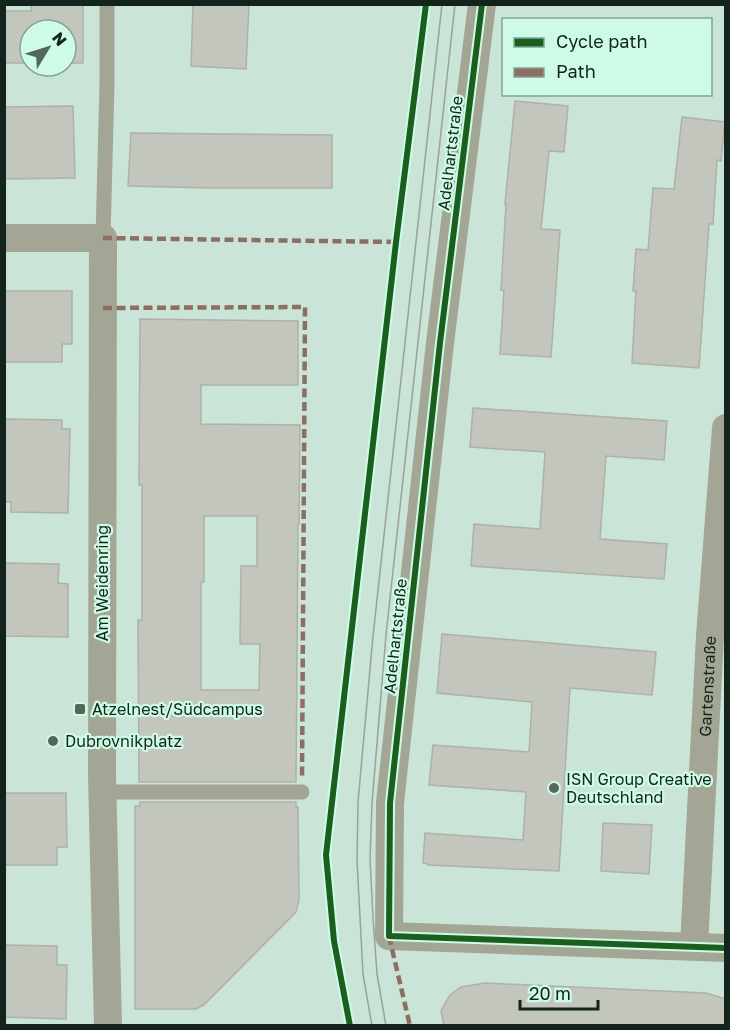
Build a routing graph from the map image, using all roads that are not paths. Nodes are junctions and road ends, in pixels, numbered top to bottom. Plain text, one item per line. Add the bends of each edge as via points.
1 (107, 4) edge
2 (482, 4) edge
3 (4, 238) edge
4 (103, 238) junction
5 (726, 428) edge
6 (102, 792) junction
7 (302, 792) dead end
8 (694, 946) junction
9 (726, 948) edge
10 (108, 1026) edge

1 - 4 lane
2 - 8 street, Adelhartstraße via 390,803 388,936
3 - 4 street
4 - 6 street, Am Weidenring
5 - 8 street, Gartenstraße via 710,636
6 - 7 lane
6 - 10 street, Am Weidenring
8 - 9 street, Adelhartstraße

